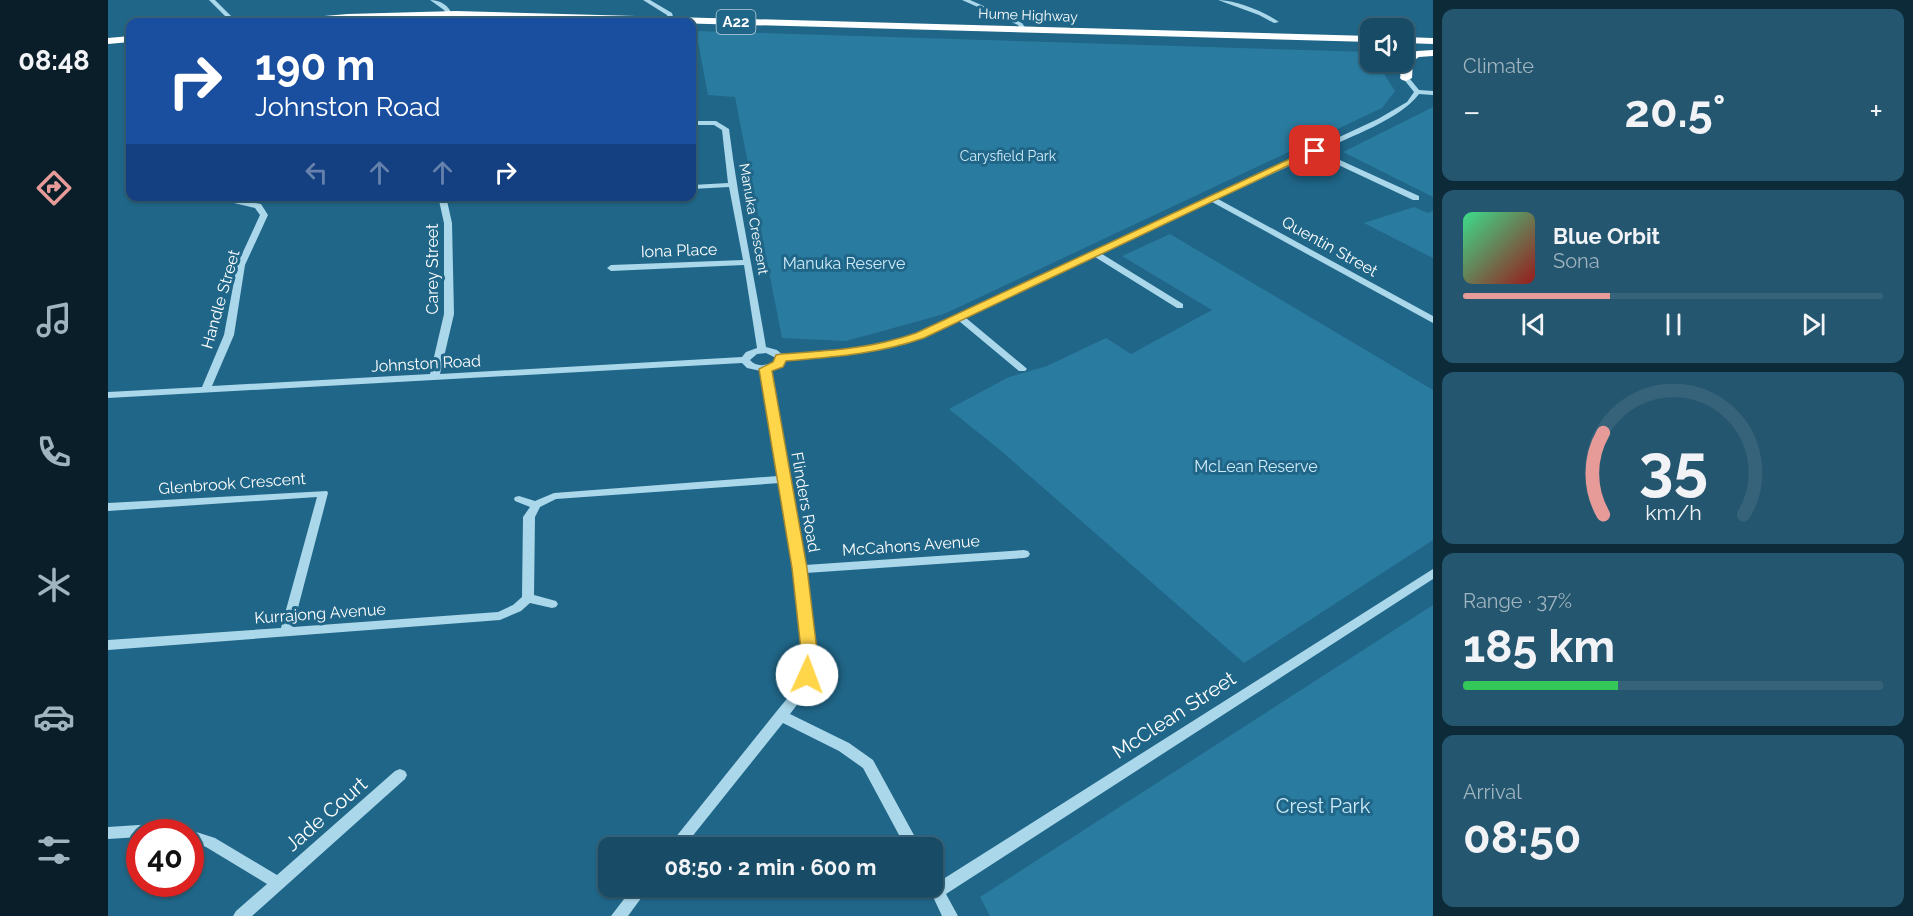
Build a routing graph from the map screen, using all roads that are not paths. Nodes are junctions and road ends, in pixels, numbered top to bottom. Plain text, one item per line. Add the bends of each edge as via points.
1 (212, 0) edge
2 (433, 0) edge
3 (646, 0) edge
4 (965, 0) edge
5 (1221, 0) edge
6 (447, 16) junction
7 (230, 18) edge
8 (335, 18) edge
9 (416, 18) edge
10 (484, 18) edge
11 (559, 18) edge
12 (671, 18) edge
13 (696, 21) edge
14 (1276, 22) dead end
15 (696, 26) edge
16 (1024, 30) junction
17 (126, 39) edge
18 (1360, 39) edge
19 (1414, 40) edge
20 (108, 41) edge
21 (1433, 41) edge
22 (126, 45) edge
23 (108, 47) edge
24 (1360, 47) edge
25 (1414, 49) edge
26 (1433, 51) edge
27 (1401, 72) edge
28 (1406, 78) junction
29 (1417, 92) junction
30 (1433, 93) edge
31 (696, 123) edge
32 (1315, 151) junction
33 (732, 185) junction
34 (696, 188) edge
35 (1416, 198) dead end
36 (1213, 199) junction
37 (237, 201) dead end
38 (443, 201) edge
39 (1095, 253) junction
40 (748, 262) junction
41 (611, 268) dead end
42 (1180, 306) dead end
43 (960, 318) junction
44 (1433, 320) edge
45 (762, 350) junction
46 (781, 358) junction
47 (745, 360) junction
48 (765, 369) junction
49 (1022, 369) dead end
50 (434, 377) junction
51 (206, 389) junction
52 (108, 395) edge
53 (784, 479) junction
54 (519, 499) dead end
55 (536, 505) junction
56 (108, 507) edge
57 (1024, 555) dead end
58 (800, 568) junction
59 (1433, 573) edge
60 (528, 598) junction
61 (552, 604) dead end
62 (286, 632) junction
63 (108, 645) edge
64 (781, 716) junction
65 (400, 775) dead end
66 (126, 832) edge
67 (108, 833) edge
68 (683, 837) edge
69 (908, 837) edge
70 (204, 840) edge
71 (276, 882) junction
72 (943, 882) edge
73 (634, 897) edge
74 (941, 897) edge
75 (241, 916) edge
76 (619, 916) edge
77 (950, 916) edge

1 - 7 street
2 - 6 street via 447,9
3 - 12 street
4 - 16 street via 1020,24
5 - 14 street
6 - 8 highway, Hume Highway / A22
6 - 9 highway, Hume Highway / A22
6 - 10 highway, Hume Highway / A22
6 - 11 highway, Hume Highway / A22
13 - 16 highway, Hume Highway / A22
15 - 24 highway, Hume Highway / A22
16 - 18 highway, Hume Highway / A22
17 - 20 highway
19 - 21 highway
22 - 23 highway
25 - 26 highway
26 - 28 highway via 1408,59
27 - 28 street
28 - 29 street
29 - 30 street
29 - 32 street via 1401,109
31 - 33 street, Manuka Crescent via 724,127
32 - 35 street
32 - 36 street
33 - 34 street
33 - 40 street, Manuka Crescent
36 - 39 street
36 - 44 street, Quentin Street
37 - 51 street, Handle Street via 258,206 264,215 241,265 229,335
38 - 50 street, Carey Street via 448,223 449,314
39 - 42 street
39 - 43 street
40 - 41 street, Iona Place
40 - 45 street, Manuka Crescent
43 - 46 street via 907,341 877,349
43 - 49 street
45 - 46 street via 776,352
45 - 47 street via 749,354
46 - 48 street via 779,364
47 - 48 street via 750,366
47 - 50 street, Johnston Road
48 - 53 street, Flinders Road
50 - 51 street, Johnston Road
51 - 52 street, Johnston Road
53 - 55 street via 554,496
53 - 58 street, Flinders Road
54 - 55 street
55 - 60 street via 529,517
56 - 62 street, Glenbrook Crescent via 323,493
57 - 58 street, McCahons Avenue
58 - 64 street, Flinders Road via 810,659 800,691
59 - 72 street, McClean Street
60 - 61 street
60 - 62 street, Kurrajong Avenue via 500,616
62 - 63 street, Kurrajong Avenue
64 - 68 street, Flinders Road
64 - 69 street via 844,747 868,764
65 - 71 street, Jade Court
66 - 67 street
70 - 71 street
71 - 75 street, Jade Court
73 - 76 street
74 - 77 street

